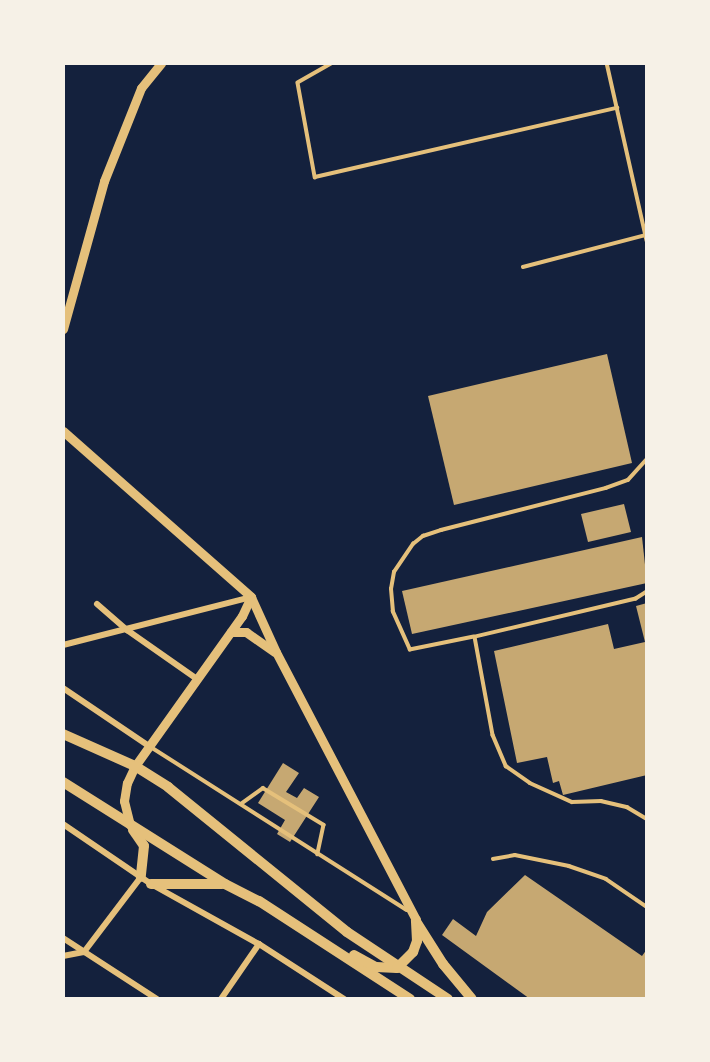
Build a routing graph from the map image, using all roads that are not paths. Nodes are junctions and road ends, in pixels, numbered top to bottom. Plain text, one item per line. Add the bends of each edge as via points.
1 (161, 63) edge
2 (333, 63) edge
3 (607, 63) edge
4 (617, 108) junction
5 (646, 235) edge
6 (647, 242) edge
7 (523, 267) dead end
8 (65, 304) edge
9 (63, 329) edge
10 (63, 421) edge
11 (66, 434) edge
12 (647, 459) edge
13 (647, 592) edge
14 (251, 597) junction
15 (97, 604) dead end
16 (127, 630) junction
17 (231, 632) junction
18 (475, 637) junction
19 (63, 645) edge
20 (276, 652) junction
21 (197, 679) junction
22 (63, 688) edge
23 (63, 734) edge
24 (149, 746) junction
25 (135, 766) junction
26 (63, 782) edge
27 (240, 804) junction
28 (647, 819) edge
29 (63, 824) edge
30 (130, 825) junction
31 (318, 853) junction
32 (493, 859) dead end
33 (141, 877) junction
34 (151, 884) junction
35 (225, 884) junction
36 (259, 901) junction
37 (647, 907) edge
38 (414, 917) junction
39 (63, 938) edge
40 (259, 944) junction
41 (84, 952) junction
42 (63, 956) edge
43 (400, 966) junction
44 (157, 999) edge
45 (221, 999) edge
46 (344, 999) edge
47 (410, 999) edge
48 (447, 999) edge
49 (472, 999) edge

1 - 8 main road via 141,88 129,114
2 - 4 lane via 298,83 315,177
3 - 4 lane
4 - 5 lane
5 - 6 lane
5 - 7 lane
8 - 9 main road
10 - 11 main road
11 - 14 main road
12 - 18 lane via 628,480 606,488 441,530 413,544 394,572 391,589 393,612 410,650
13 - 18 lane via 636,599
14 - 16 street
14 - 17 main road
14 - 20 main road
15 - 16 street
16 - 19 street
16 - 21 street
17 - 20 main road via 246,632
17 - 21 main road
18 - 28 lane via 493,735 506,766 572,802 601,801 627,807
20 - 38 main road
21 - 24 main road
22 - 24 street
23 - 25 highway
24 - 25 main road
24 - 27 lane
25 - 30 main road via 124,801
25 - 43 highway via 222,827 347,932
26 - 30 highway
27 - 31 lane
27 - 31 lane via 262,788 324,825
29 - 33 street
30 - 33 highway via 144,846
30 - 35 highway
31 - 38 lane
32 - 37 lane via 515,855 569,866 606,879
33 - 34 street
33 - 41 street
34 - 35 highway
34 - 40 street
35 - 36 highway
36 - 43 highway via 376,968
36 - 47 highway
38 - 43 highway via 414,952
38 - 49 highway
39 - 41 street
40 - 45 street
40 - 46 street
41 - 42 street
41 - 44 street
43 - 48 highway

